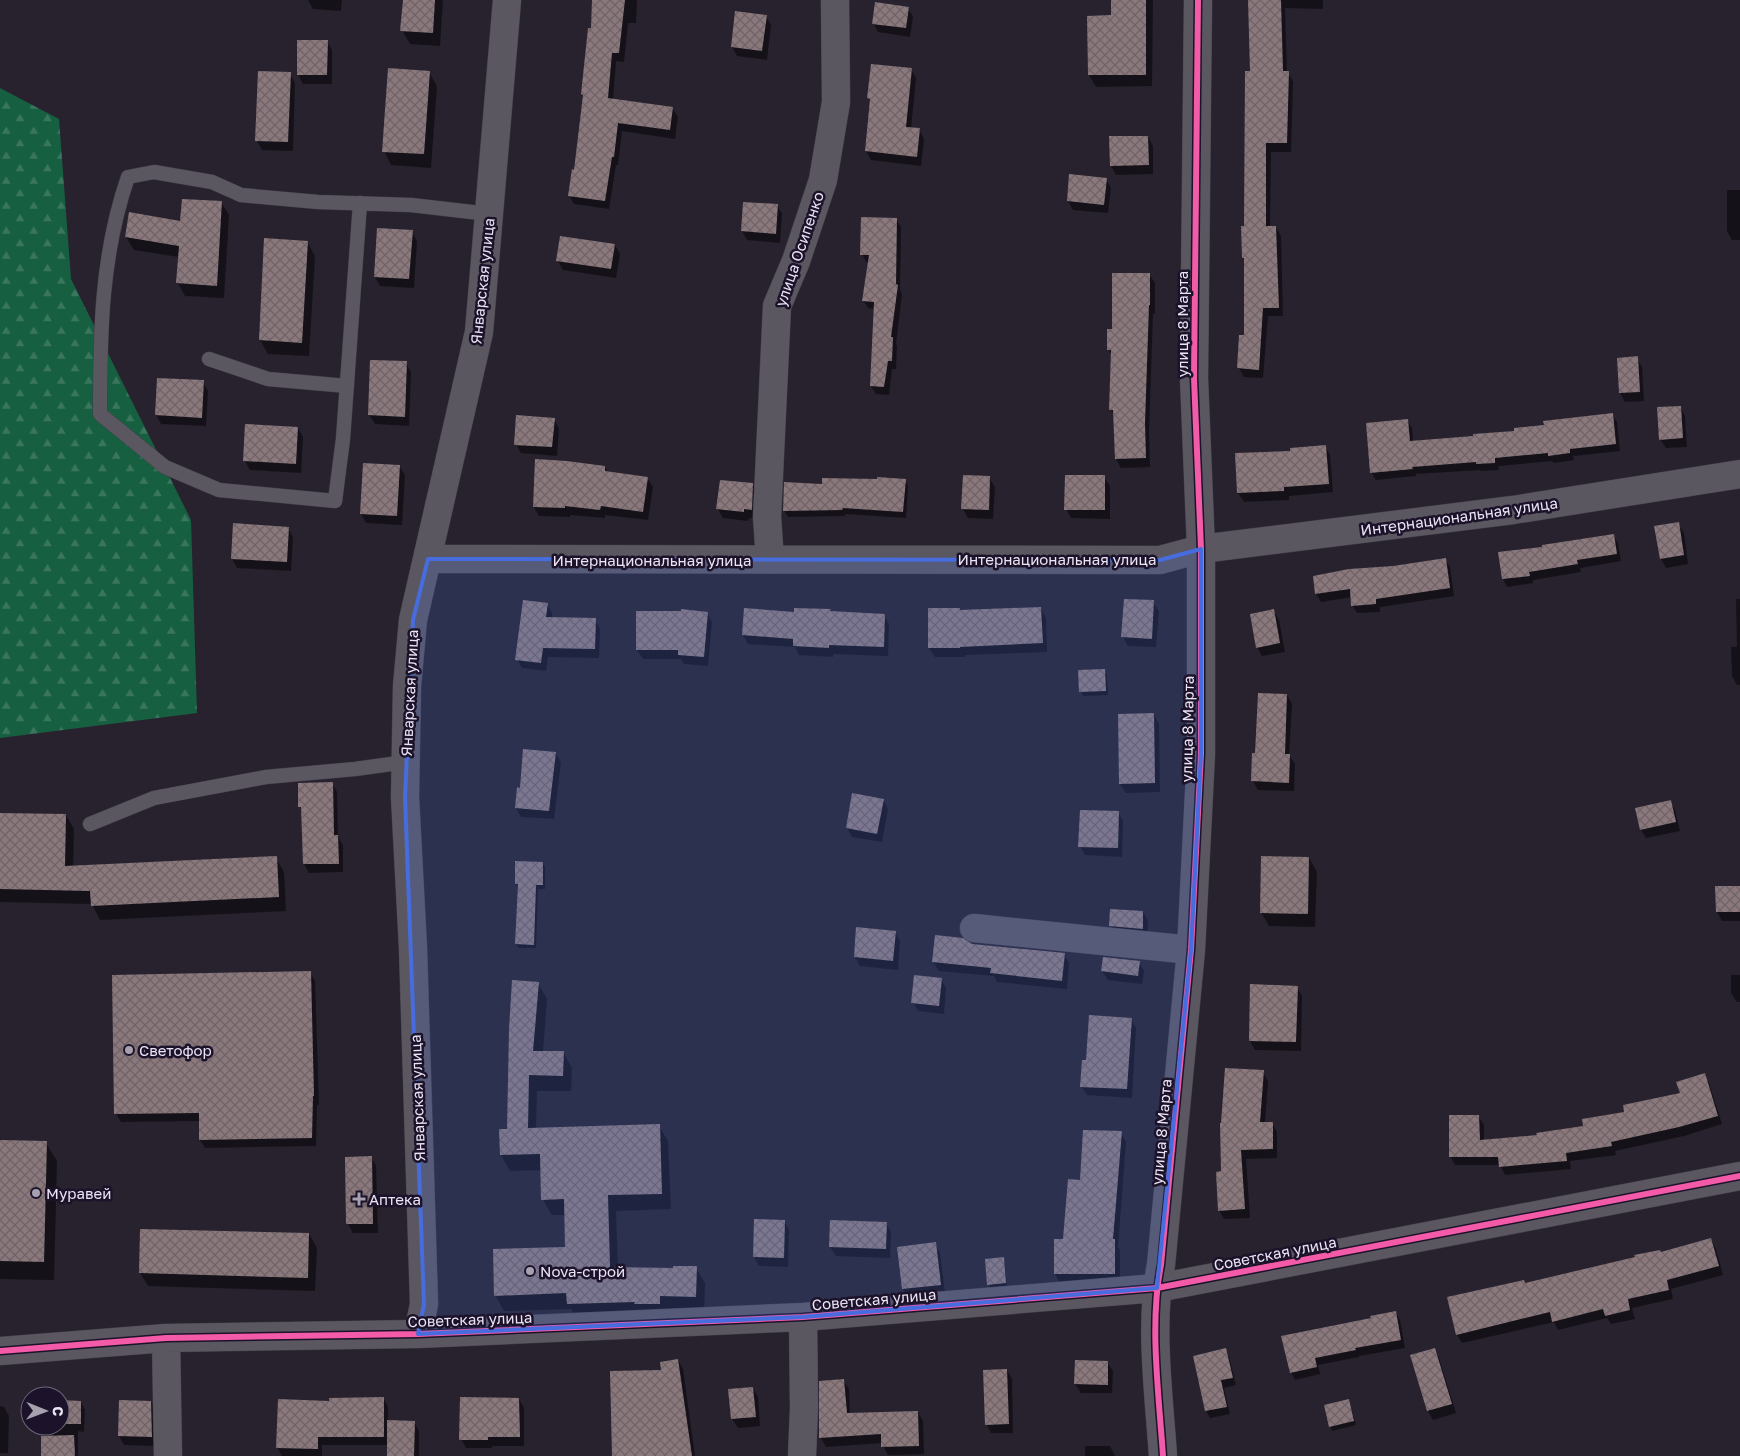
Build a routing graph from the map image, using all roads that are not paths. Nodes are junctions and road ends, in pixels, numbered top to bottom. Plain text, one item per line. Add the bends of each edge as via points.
1 (507, 0) edge
2 (836, 0) edge
3 (1198, 0) edge
4 (360, 203) junction
5 (489, 214) junction
6 (210, 359) dead end
7 (347, 386) junction
8 (1740, 474) edge
9 (1201, 549) junction
10 (428, 559) junction
11 (770, 560) junction
12 (406, 762) junction
13 (90, 824) dead end
14 (974, 928) dead end
15 (1191, 950) junction
16 (1740, 1176) edge
17 (1156, 1288) junction
18 (803, 1317) junction
19 (418, 1334) junction
20 (166, 1338) junction
21 (0, 1350) edge
22 (168, 1456) edge
23 (802, 1456) edge
24 (1163, 1456) edge

1 - 5 street, Январская улица
2 - 11 street, улица Осипенко via 836,102 823,180 777,306 767,517
3 - 9 street, улица 8 Марта via 1194,378
4 - 5 lane
4 - 7 lane
4 - 7 lane via 241,195 212,182 154,172 128,177 119,202 102,301 100,414 165,467 219,490 335,502
5 - 10 street, Январская улица via 479,332
6 - 7 lane via 268,379
8 - 9 street, Интернациональная улица via 1512,510
9 - 11 street, Интернациональная улица via 1160,560
9 - 15 street, улица 8 Марта via 1201,754
10 - 11 street, Интернациональная улица
10 - 12 street, Январская улица via 413,620 407,686
12 - 13 lane via 266,776 154,798
12 - 19 street, Январская улица via 424,1304
14 - 15 street
15 - 17 street, улица 8 Марта via 1162,1265
16 - 17 street, Советская улица
17 - 18 street, Советская улица
17 - 24 street, улица 8 Марта via 1156,1360
18 - 19 street, Советская улица
18 - 23 street
19 - 20 street, Советская улица
20 - 21 street, Советская улица
20 - 22 street

